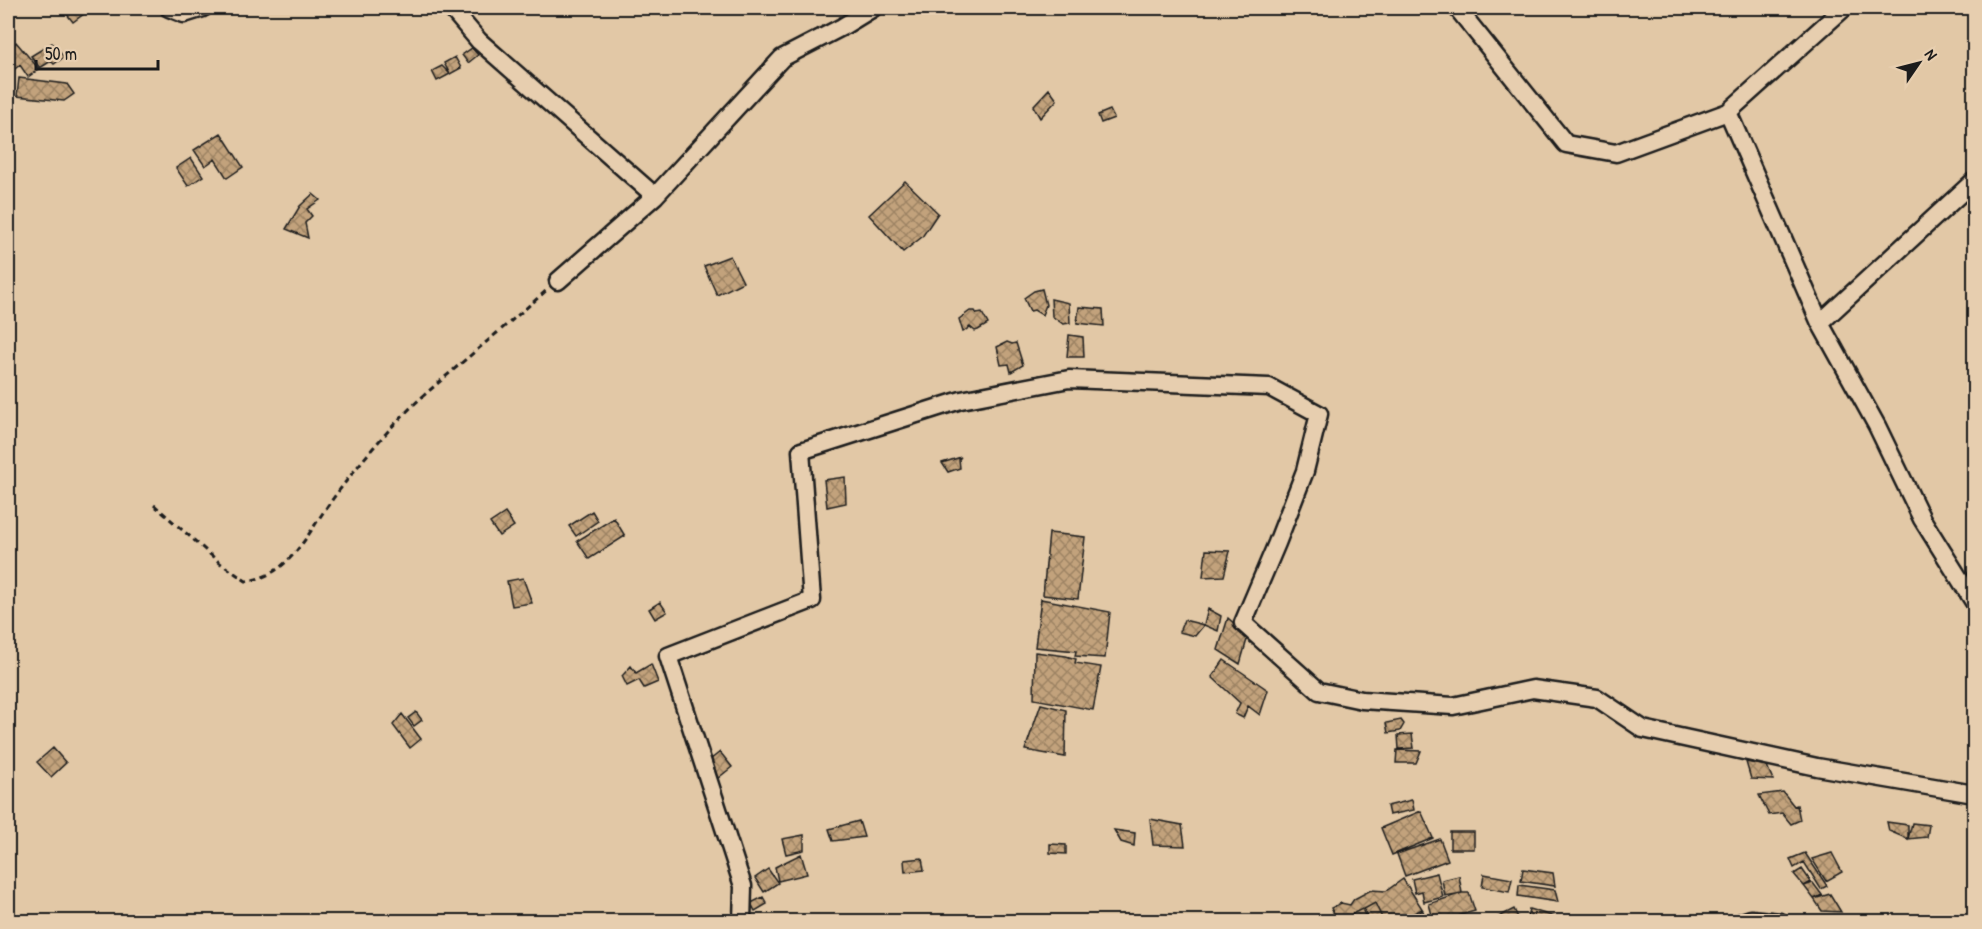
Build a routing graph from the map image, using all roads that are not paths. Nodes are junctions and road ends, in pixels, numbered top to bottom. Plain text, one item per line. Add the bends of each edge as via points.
1 (169, 8) edge
2 (203, 8) edge
3 (451, 8) edge
4 (873, 8) edge
5 (1457, 8) edge
6 (1844, 8) edge
7 (1728, 112) junction
8 (1974, 181) edge
9 (655, 196) junction
10 (558, 281) road end
11 (1820, 324) junction
12 (1974, 602) edge
13 (1974, 794) edge
14 (742, 921) edge
15 (1742, 921) edge
16 (1780, 921) edge

1 - 2 street via 183,14
3 - 9 street via 479,40
4 - 9 street via 782,58
5 - 7 street via 1566,144 1616,153
6 - 7 street
7 - 11 street
8 - 11 street
9 - 10 street
11 - 12 street via 1923,519
13 - 14 street via 1817,767 1643,729 1597,699 1533,689 1454,706 1362,700 1319,691 1243,624 1305,471 1319,414 1269,387 1070,379 961,400 801,452 812,600 668,656 743,886
15 - 16 street

